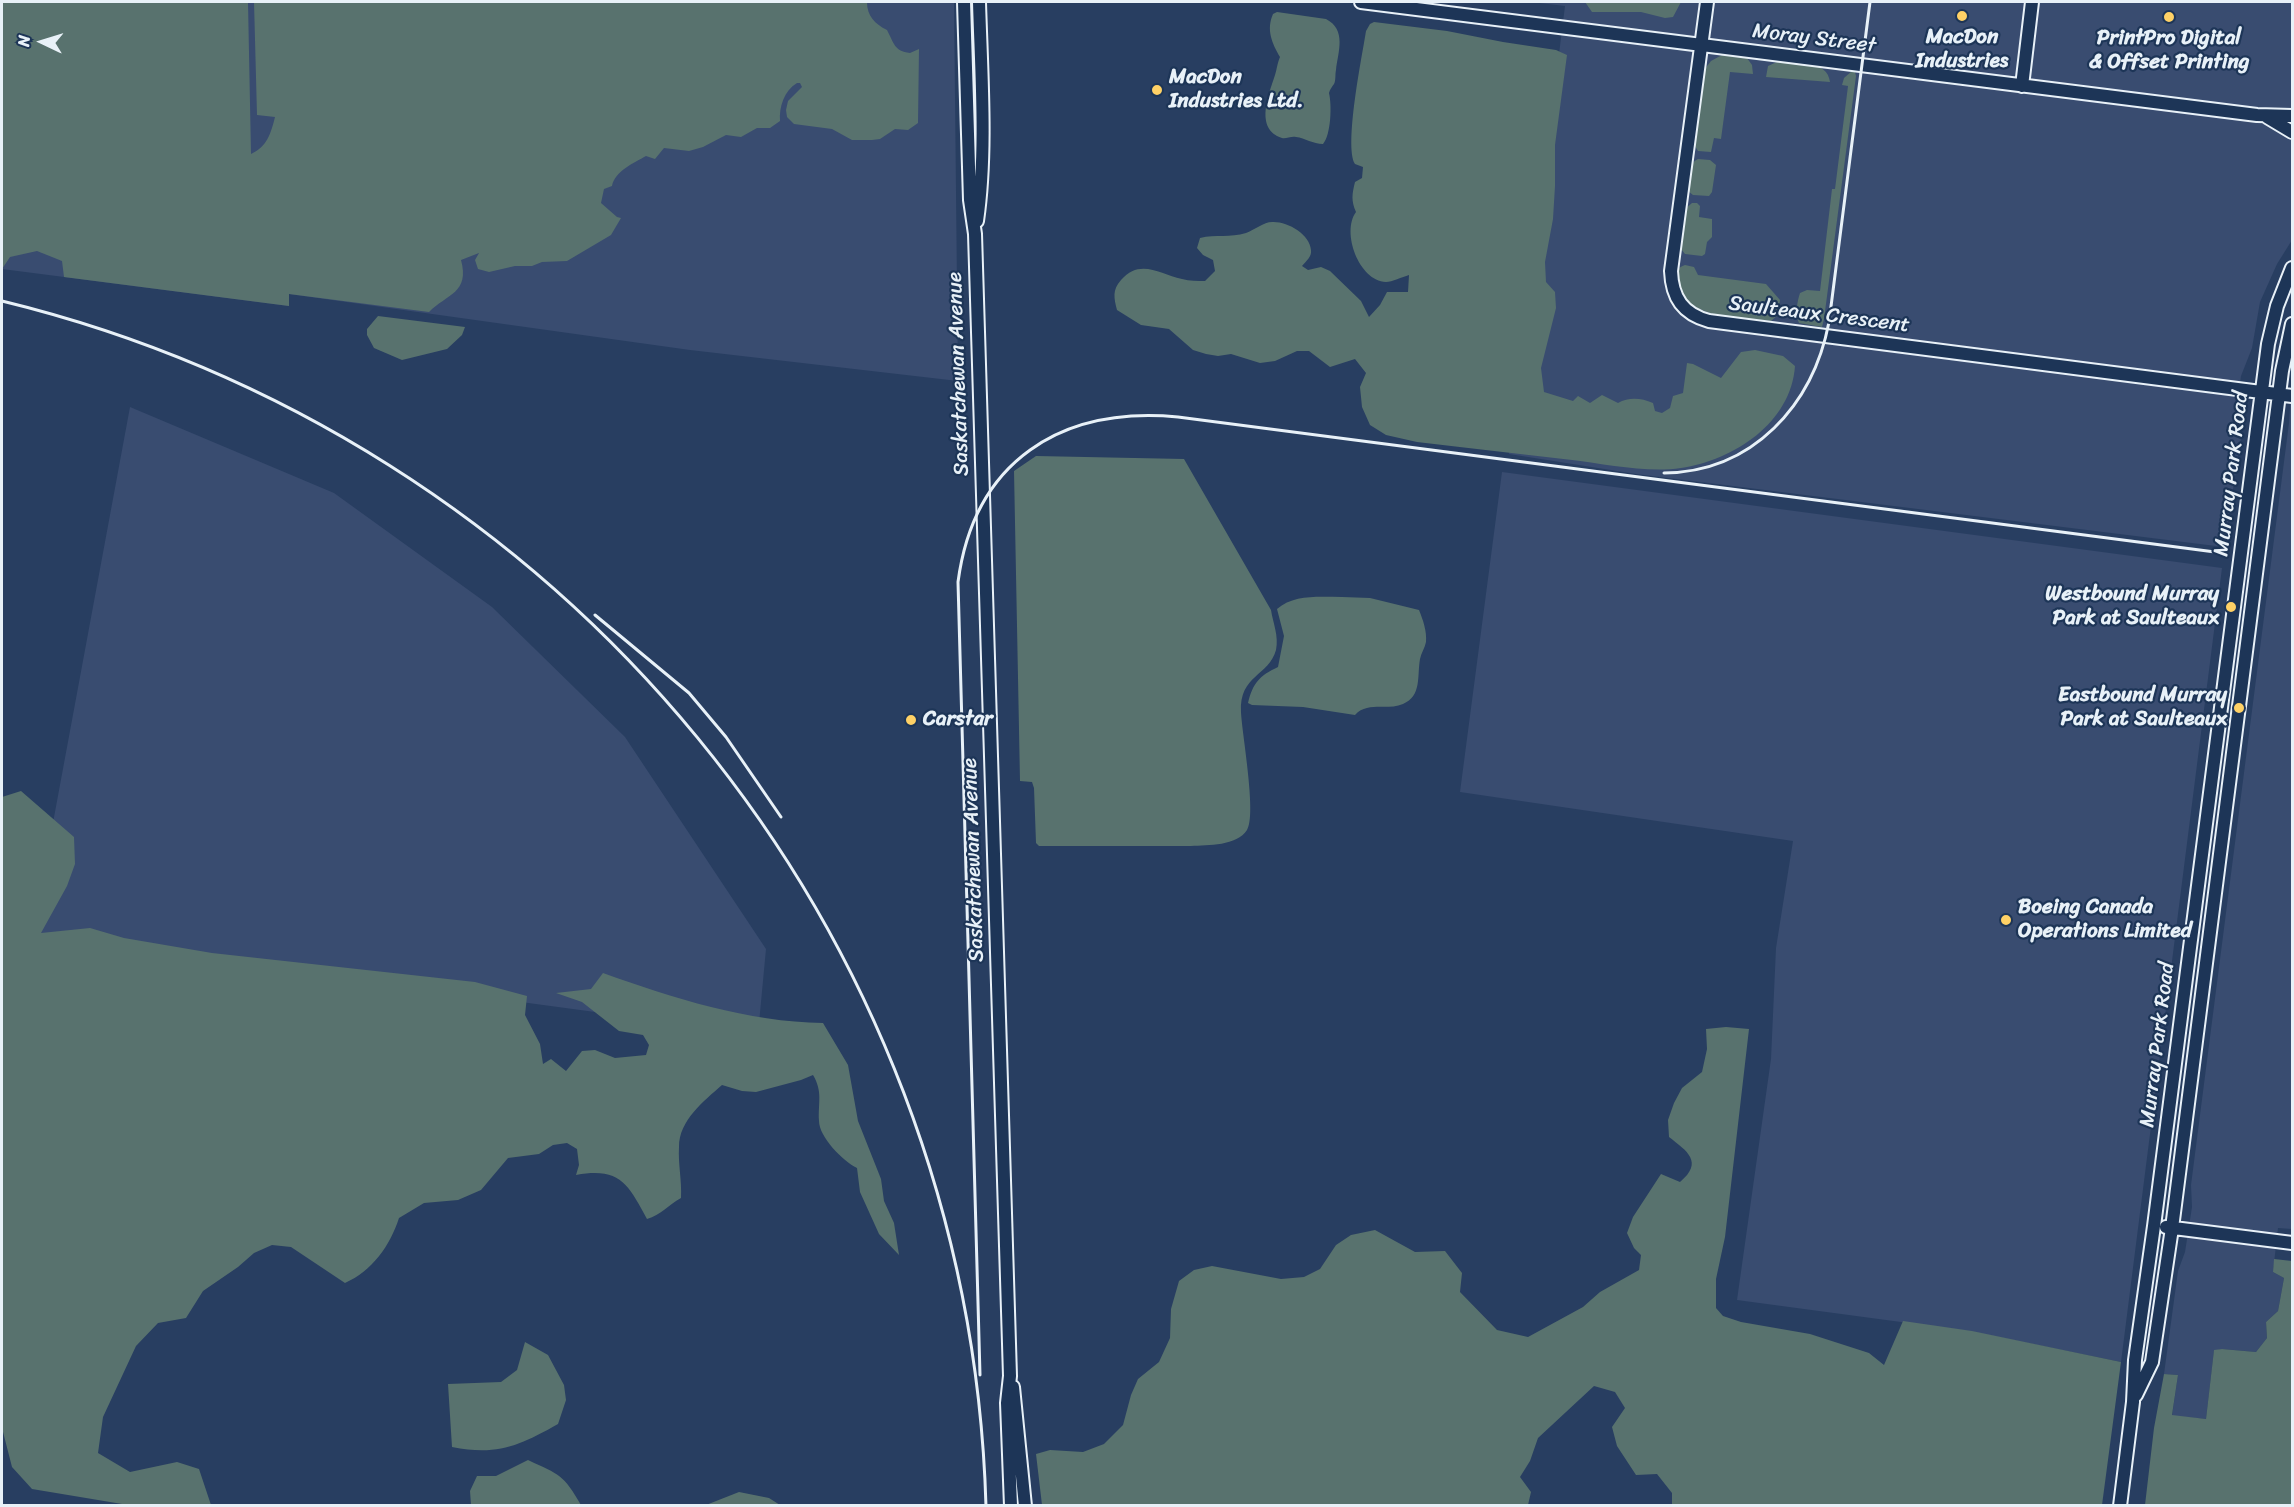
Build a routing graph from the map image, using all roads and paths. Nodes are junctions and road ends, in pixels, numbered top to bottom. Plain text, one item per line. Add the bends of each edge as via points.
1 (964, 2) edge
2 (979, 2) edge
3 (1361, 2) edge
4 (1707, 2) edge
5 (2032, 2) edge
6 (1701, 45) junction
7 (2022, 86) junction
8 (2263, 115) junction
9 (2292, 116) edge
10 (2292, 132) edge
11 (975, 234) junction
12 (2292, 268) edge
13 (2292, 324) edge
14 (2262, 392) junction
15 (2279, 394) junction
16 (2292, 396) edge
17 (2235, 598) junction
18 (2251, 617) junction
19 (2154, 1226) junction
20 (2172, 1228) junction
21 (2292, 1243) edge
22 (1010, 1376) junction
23 (2133, 1402) junction
24 (1011, 1506) edge
25 (1025, 1506) edge
26 (2120, 1506) edge

1 - 11 street, Saskatchewan Avenue via 970,200
2 - 11 street, Saskatchewan Avenue via 980,201
3 - 6 street, Moray Street
4 - 6 street, Saulteaux Crescent
5 - 7 street
6 - 7 street, Moray Street
6 - 14 street, Saulteaux Crescent via 1671,272 1674,294 1691,314 1709,321
7 - 8 street, Moray Street
8 - 9 street, Moray Street
8 - 10 street, Moray Street
11 - 22 street, Saskatchewan Avenue
12 - 14 street, Murray Park Road via 2274,316
13 - 15 street, Murray Park Road
14 - 15 street, Saulteaux Crescent
14 - 17 street, Murray Park Road
15 - 16 street, Saulteaux Crescent
15 - 18 street, Murray Park Road
17 - 18 street
17 - 19 street, Murray Park Road
18 - 20 street, Murray Park Road
19 - 20 street
19 - 23 street, Murray Park Road
20 - 21 street
20 - 23 street, Murray Park Road via 2152,1362
22 - 24 street, Saskatchewan Avenue via 1007,1403
22 - 25 street, Saskatchewan Avenue
23 - 26 street, Murray Park Road

